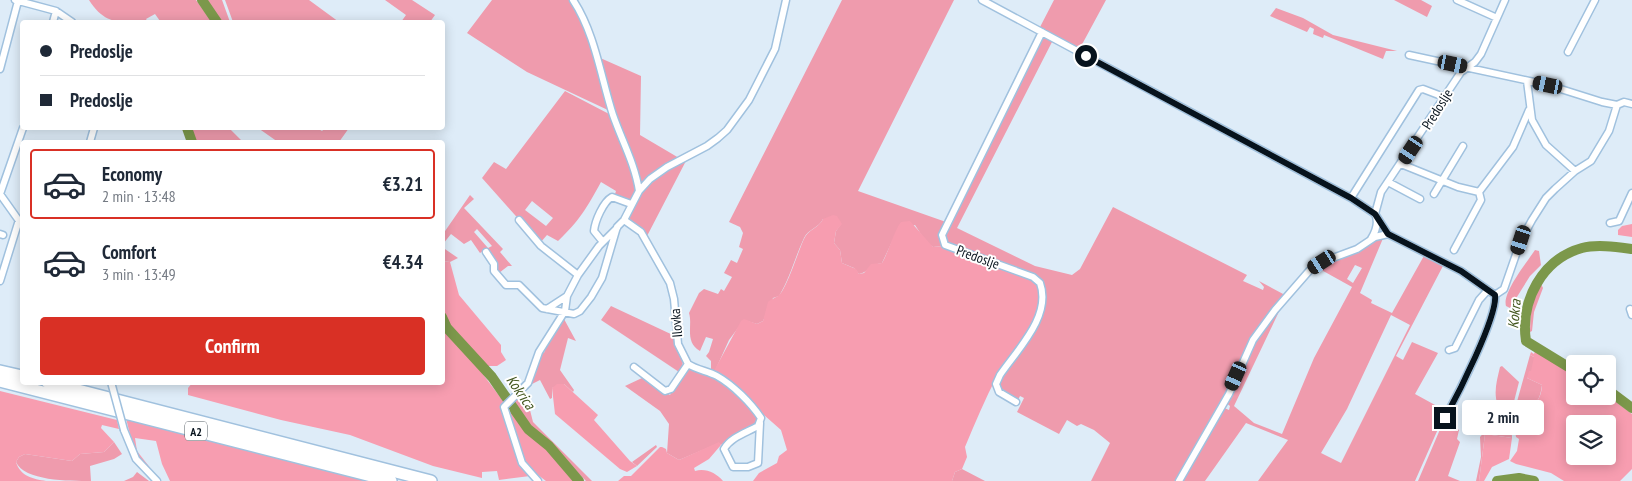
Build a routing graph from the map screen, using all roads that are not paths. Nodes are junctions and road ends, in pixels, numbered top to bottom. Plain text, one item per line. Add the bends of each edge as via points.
1 (17, 0) edge
2 (573, 0) edge
3 (786, 0) edge
4 (982, 0) edge
5 (1456, 0) edge
6 (1506, 0) edge
7 (1595, 0) edge
8 (56, 11) junction
9 (1497, 18) junction
10 (54, 20) edge
11 (69, 20) edge
12 (1042, 32) junction
13 (1568, 52) dead end
14 (1481, 54) junction
15 (1408, 55) dead end
16 (1467, 67) junction
17 (0, 69) edge
18 (1483, 70) junction
19 (1527, 81) junction
20 (1444, 97) junction
21 (1632, 104) edge
22 (1617, 105) junction
23 (1529, 110) junction
24 (21, 130) edge
25 (1463, 146) dead end
26 (1401, 164) junction
27 (1575, 171) junction
28 (1442, 181) junction
29 (1388, 182) junction
30 (639, 191) junction
31 (1479, 192) junction
32 (1632, 193) edge
33 (0, 194) edge
34 (1434, 194) dead end
35 (1351, 198) junction
36 (1420, 199) dead end
37 (631, 204) junction
38 (1375, 214) junction
39 (519, 220) dead end
40 (624, 220) junction
41 (20, 222) edge
42 (1610, 223) dead end
43 (20, 226) edge
44 (618, 227) junction
45 (1388, 234) junction
46 (1370, 240) junction
47 (603, 242) junction
48 (1454, 250) dead end
49 (486, 252) dead end
50 (578, 275) junction
51 (0, 281) edge
52 (1486, 291) junction
53 (1495, 295) junction
54 (568, 296) junction
55 (546, 310) junction
56 (565, 311) junction
57 (1449, 350) dead end
58 (688, 364) junction
59 (634, 367) dead end
60 (0, 370) edge
61 (20, 375) edge
62 (0, 381) edge
63 (59, 385) edge
64 (112, 385) edge
65 (1016, 402) dead end
66 (1445, 418) dead end
67 (760, 423) junction
68 (157, 481) edge
69 (391, 481) edge
70 (431, 481) edge
71 (538, 481) edge
72 (1179, 481) edge

1 - 8 street
1 - 17 street
2 - 30 street via 588,32 613,115 637,174
3 - 30 street via 769,62 738,115 718,138 667,166
4 - 12 street
5 - 9 street
6 - 9 street, Predoslje
7 - 13 street
8 - 10 street
8 - 11 street
9 - 14 street, Predoslje
12 - 35 street
12 - 65 street, Predoslje via 942,235 945,245 1033,277 1040,283 1041,309 1037,322 996,384 998,392
14 - 16 street, Predoslje
14 - 18 street
15 - 16 street
16 - 18 street
16 - 20 street, Predoslje
18 - 19 street
19 - 22 street
19 - 23 street
20 - 26 street, Predoslje
20 - 35 street via 1419,90
21 - 22 street via 1624,102
22 - 27 street via 1600,148 1591,161
23 - 27 street via 1546,145
23 - 31 street via 1513,147
24 - 33 street
25 - 28 street
26 - 28 street
26 - 29 street, Predoslje
27 - 53 street via 1546,198 1536,213 1521,240 1504,289
28 - 31 street
28 - 34 street
29 - 36 street
29 - 38 street, Predoslje via 1381,192
30 - 37 street
31 - 48 street via 1481,200
32 - 42 street via 1622,217
33 - 41 street
35 - 38 street
37 - 40 street
37 - 47 street via 612,198 608,200 594,225 594,231
38 - 45 street
38 - 46 street, Predoslje via 1376,230
39 - 50 street via 541,246
40 - 44 street
40 - 58 street, Ilovka via 641,232 670,283 678,344
43 - 51 street
44 - 47 street
44 - 56 street via 602,278 591,297 580,311 574,314
45 - 46 street
45 - 52 street via 1461,271
46 - 72 street via 1309,270 1274,310 1254,340
47 - 50 street
49 - 55 street via 494,264 494,271 506,285 519,284
50 - 54 street
52 - 53 street
52 - 57 street via 1456,348
53 - 66 street via 1471,368
54 - 55 street
54 - 56 street
55 - 56 street
56 - 71 street via 538,352 528,383 504,407 522,464
58 - 59 street via 671,389 665,391
58 - 67 street via 727,383 755,410 761,418
60 - 61 highway
62 - 69 highway, A2
63 - 70 highway, A2
64 - 68 street, bridge via 136,459
67 - 67 street via 727,444 725,455 733,467 758,463

